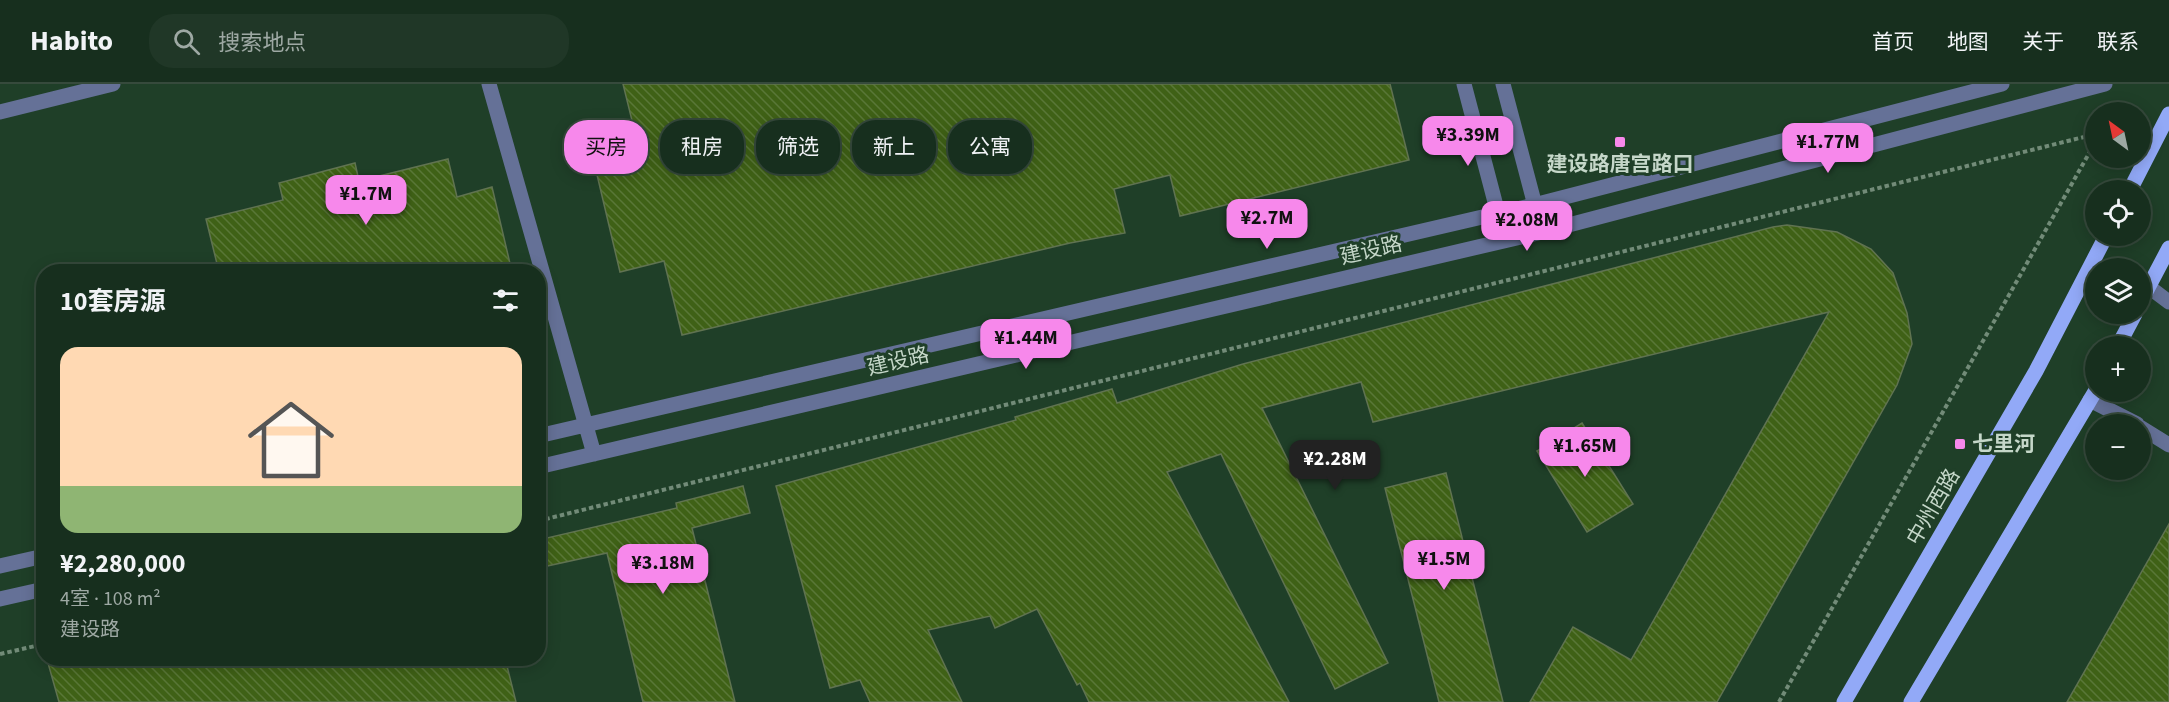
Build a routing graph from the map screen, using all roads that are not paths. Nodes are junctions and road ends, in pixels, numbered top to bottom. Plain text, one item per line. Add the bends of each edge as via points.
1 (113, 84) edge
2 (489, 84) edge
3 (1464, 84) edge
4 (1503, 84) edge
5 (2002, 84) edge
6 (2105, 84) edge
7 (66, 90) edge
8 (0, 112) edge
9 (2169, 114) edge
10 (2135, 180) edge
11 (1534, 205) junction
12 (1498, 213) junction
13 (1542, 232) junction
14 (1505, 240) junction
15 (2101, 246) edge
16 (2169, 248) edge
17 (540, 264) edge
18 (2151, 283) edge
19 (546, 286) edge
20 (2151, 288) edge
21 (2169, 302) edge
22 (2089, 402) edge
23 (2103, 402) edge
24 (2121, 414) edge
25 (585, 425) junction
26 (546, 434) edge
27 (2151, 434) edge
28 (2169, 445) edge
29 (594, 454) junction
30 (546, 465) edge
31 (36, 558) edge
32 (0, 567) edge
33 (36, 591) edge
34 (0, 599) edge
35 (1844, 702) edge
36 (1911, 702) edge

1 - 7 street
2 - 17 street
3 - 12 street
4 - 11 street
5 - 11 street, 建设路
6 - 13 street, 建设路
7 - 8 street
9 - 10 main road
11 - 12 street, 建设路
11 - 13 street
12 - 14 street
12 - 25 street, 建设路
13 - 14 street, 建设路
14 - 29 street, 建设路
15 - 35 main road, 中州西路 via 2036,372
16 - 18 main road
19 - 25 street
20 - 21 street
22 - 36 main road
23 - 24 street
25 - 26 street, 建设路
25 - 29 street
27 - 28 street
29 - 30 street, 建设路
31 - 32 street
33 - 34 street

